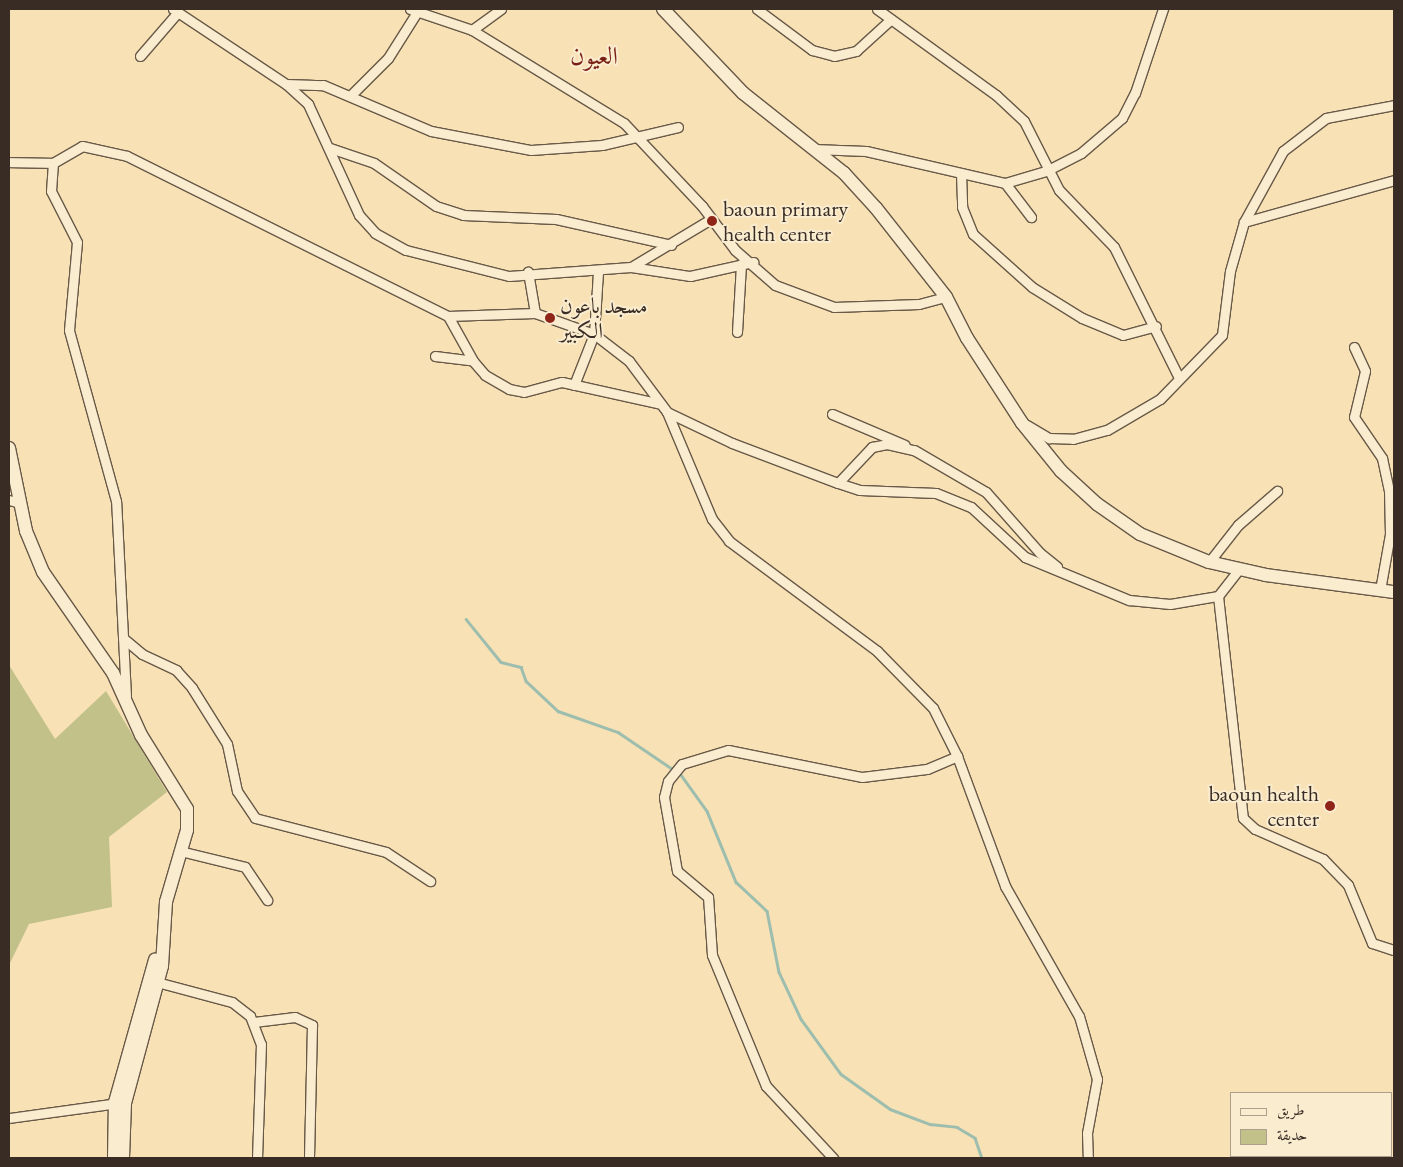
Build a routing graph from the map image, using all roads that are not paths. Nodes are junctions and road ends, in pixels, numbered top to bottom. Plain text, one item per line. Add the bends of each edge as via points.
1 (501, 9) edge
2 (663, 9) edge
3 (757, 9) edge
4 (877, 9) edge
5 (1162, 9) edge
6 (176, 10) edge
7 (413, 10) edge
8 (891, 19) junction
9 (472, 30) junction
10 (140, 56) dead end
11 (286, 84) junction
12 (352, 95) junction
13 (1394, 105) edge
14 (678, 127) dead end
15 (641, 138) junction
16 (330, 148) junction
17 (809, 149) junction
18 (9, 162) edge
19 (53, 163) junction
20 (1046, 171) junction
21 (961, 173) junction
22 (1394, 180) edge
23 (1005, 182) junction
24 (1032, 217) dead end
25 (711, 219) junction
26 (1244, 222) junction
27 (671, 245) junction
28 (753, 262) junction
29 (741, 264) junction
30 (631, 267) junction
31 (528, 272) junction
32 (598, 272) junction
33 (946, 297) junction
34 (535, 313) junction
35 (448, 316) junction
36 (1156, 326) junction
37 (737, 332) dead end
38 (594, 334) junction
39 (1354, 347) dead end
40 (435, 356) dead end
41 (473, 361) junction
42 (1179, 378) junction
43 (574, 385) junction
44 (664, 408) junction
45 (832, 414) dead end
46 (1022, 423) junction
47 (9, 448) edge
48 (914, 450) junction
49 (838, 483) junction
50 (1276, 491) dead end
51 (14, 501) edge
52 (1208, 562) junction
53 (1062, 570) junction
54 (1238, 570) junction
55 (1380, 590) junction
56 (1394, 592) edge
57 (1218, 596) junction
58 (123, 638) junction
59 (126, 696) junction
60 (957, 756) junction
61 (180, 851) junction
62 (430, 881) dead end
63 (267, 900) dead end
64 (1394, 950) edge
65 (154, 981) junction
66 (254, 1022) junction
67 (120, 1103) junction
68 (9, 1118) edge
69 (114, 1158) edge
70 (123, 1158) edge
71 (257, 1158) edge
72 (309, 1158) edge
73 (833, 1158) edge
74 (1088, 1158) edge

1 - 9 street
2 - 17 street via 743,93
3 - 8 street via 812,50 834,56 856,51
4 - 8 street
5 - 20 street via 1135,93 1122,118 1082,153
6 - 10 street
6 - 11 street
7 - 9 street
7 - 12 street via 388,58
8 - 20 street via 1011,107 1024,121
9 - 15 street via 595,104
11 - 12 street via 313,84
11 - 16 street via 316,115
12 - 15 street via 431,131 508,147 545,151
13 - 26 street via 1342,112 1302,132 1267,175
14 - 15 street
15 - 25 street
16 - 27 street via 374,163 436,206 463,216 556,219
16 - 31 street via 359,214 392,244 478,270 509,276
17 - 21 street via 866,151
17 - 33 street via 844,173
18 - 19 street
19 - 35 street via 82,146 127,156
19 - 58 street via 51,190 77,242 69,330 116,501
20 - 23 street
20 - 36 street via 1114,246
21 - 23 street
21 - 36 street via 962,208 973,234 1032,287 1082,318 1123,335
22 - 26 street
23 - 24 street
25 - 27 street
25 - 28 street via 735,250
26 - 42 street via 1230,271 1222,335
27 - 30 street
28 - 29 street
28 - 33 street via 775,284 834,307 919,304
29 - 30 street via 690,276
29 - 37 street
30 - 32 street
31 - 32 street
31 - 34 street
32 - 38 street
33 - 46 street via 967,338
34 - 35 street
34 - 38 street
35 - 41 street
36 - 42 street
38 - 43 street
38 - 44 street via 629,361
39 - 55 street via 1366,371 1354,417 1379,452 1389,490 1390,534
40 - 41 street
41 - 43 street via 495,383 519,392 553,382
42 - 46 street via 1147,408 1089,436 1049,438
43 - 44 street
44 - 49 street via 732,443
44 - 60 street via 712,519 729,541 877,651 921,693
45 - 48 street
46 - 52 street via 1061,471 1103,509 1140,534
47 - 51 street
48 - 49 street via 887,444 872,447
48 - 53 street via 986,492 1040,553
49 - 53 street via 877,492 936,493 972,507 1024,557
50 - 52 street via 1238,526
51 - 59 street via 43,572
52 - 54 street
53 - 57 street via 1145,604
54 - 55 street
54 - 57 street
55 - 56 street
57 - 64 street via 1243,818 1255,829 1323,859 1348,886 1372,943
58 - 59 street
58 - 62 street via 142,654 176,670 192,688 227,744 237,791 255,818 386,852
59 - 61 street via 141,735 187,809
60 - 73 street via 927,769 862,777 728,750 682,764 666,790 677,870 708,897 712,955 766,1086
60 - 74 street via 1005,886 1080,1016 1097,1078 1087,1133
61 - 63 street via 245,867
61 - 65 street via 166,902 164,932
65 - 66 street via 242,1005
65 - 67 street
66 - 71 street via 261,1044
66 - 72 street via 295,1017 312,1025
67 - 68 street
67 - 69 street
67 - 70 street

